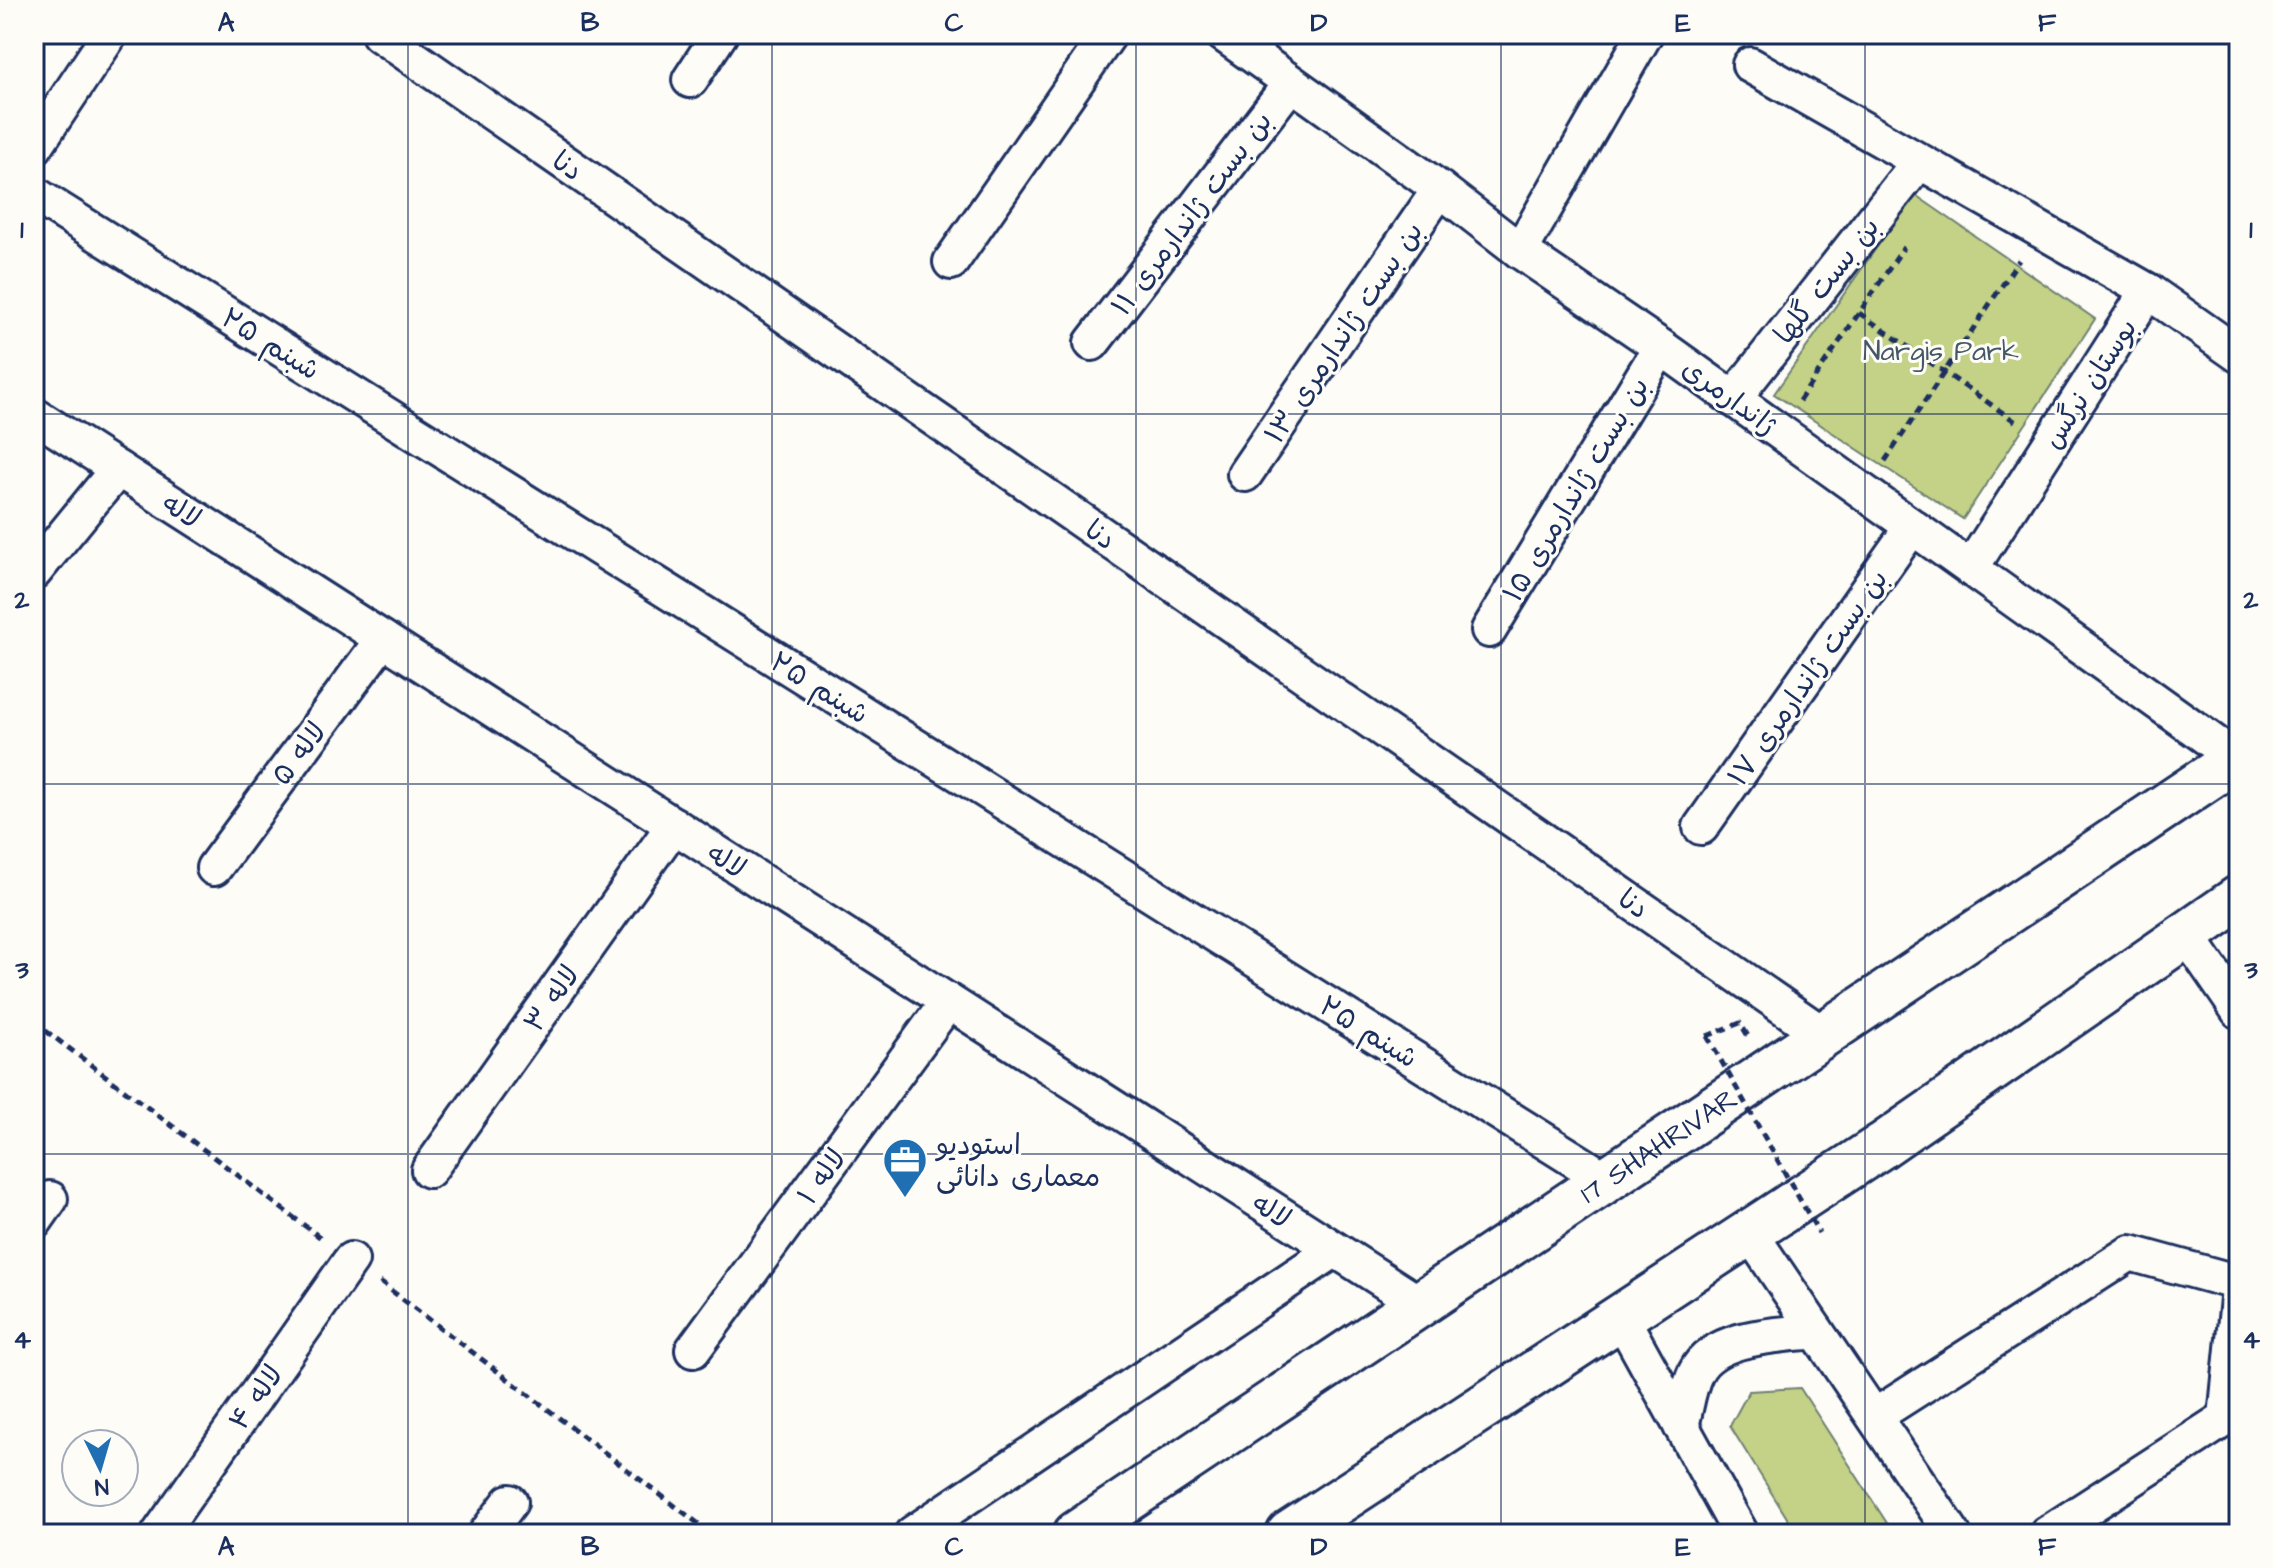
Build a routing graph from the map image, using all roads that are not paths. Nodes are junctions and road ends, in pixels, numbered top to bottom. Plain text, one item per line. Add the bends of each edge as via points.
1 (110, 34) edge
2 (379, 34) edge
3 (720, 34) edge
4 (1109, 34) edge
5 (1223, 34) edge
6 (1645, 34) edge
7 (1750, 65) dead end
8 (690, 80) dead end
9 (1291, 83) junction
10 (34, 148) edge
11 (1919, 162) junction
12 (1440, 189) junction
13 (34, 194) edge
14 (1520, 251) junction
15 (951, 262) dead end
16 (2148, 291) junction
17 (1092, 343) dead end
18 (1661, 347) junction
19 (2239, 355) edge
20 (1733, 399) junction
21 (34, 415) edge
22 (118, 469) junction
23 (1245, 474) dead end
24 (1912, 527) junction
25 (1971, 568) junction
26 (34, 572) edge
27 (1489, 630) dead end
28 (383, 639) junction
29 (2238, 758) edge
30 (674, 825) junction
31 (1701, 827) dead end
32 (214, 868) dead end
33 (2239, 898) edge
34 (2186, 934) junction
35 (948, 1002) junction
36 (2239, 1011) edge
37 (1824, 1035) junction
38 (429, 1170) dead end
39 (1607, 1180) junction
40 (1750, 1233) junction
41 (1334, 1250) junction
42 (351, 1260) dead end
43 (2239, 1283) edge
44 (2239, 1289) edge
45 (1420, 1304) junction
46 (1621, 1317) junction
47 (1816, 1331) junction
48 (693, 1350) dead end
49 (1875, 1416) junction
50 (1681, 1426) junction
51 (510, 1502) dead end
52 (159, 1534) edge
53 (486, 1534) edge
54 (912, 1534) edge
55 (1076, 1534) edge
56 (1289, 1534) edge
57 (1741, 1534) edge
58 (1953, 1534) edge
59 (2047, 1534) edge

1 - 10 street
2 - 37 street, دنا
3 - 8 street
4 - 15 street
5 - 9 street, ژاندارمری
6 - 14 street
7 - 11 street
9 - 12 street, ژاندارمری
9 - 17 street, بن بست ژاندارمری ۱۱
11 - 16 street
11 - 20 street, بن بست گلها
12 - 14 street, ژاندارمری
12 - 23 street, بن بست ژاندارمری ۱۳
13 - 39 street, شبنم ۲۵
14 - 18 street, ژاندارمری
16 - 19 street, بوستان نرگس
16 - 25 street, بوستان نرگس
18 - 20 street, ژاندارمری
18 - 27 street, بن بست ژاندارمری ۱۵
20 - 24 street, ژاندارمری
21 - 22 street, لاله
22 - 26 street
22 - 28 street, لاله
24 - 25 street, ژاندارمری
24 - 31 street, بن بست ژاندارمری ۱۷
25 - 29 street, ژاندارمری
28 - 30 street, لاله
28 - 32 street, لاله ۵
29 - 37 main road, 17 SHAHRIVAR
30 - 35 street, لاله
30 - 38 street, لاله ۳
33 - 34 main road
34 - 36 street
34 - 40 main road
35 - 41 street, لاله
35 - 48 street, لاله ۱
37 - 39 main road, 17 SHAHRIVAR
39 - 45 main road, 17 SHAHRIVAR
40 - 46 main road
40 - 47 street
41 - 45 street, لاله
41 - 54 street
42 - 52 street, لاله ۴
43 - 49 street via 2130,1253
44 - 59 street via 2226,1418
45 - 55 main road, 17 SHAHRIVAR
46 - 50 street
46 - 56 main road
47 - 49 street
47 - 50 street via 1750,1338 1717,1350 1696,1370
49 - 58 street
50 - 57 street
51 - 53 street

